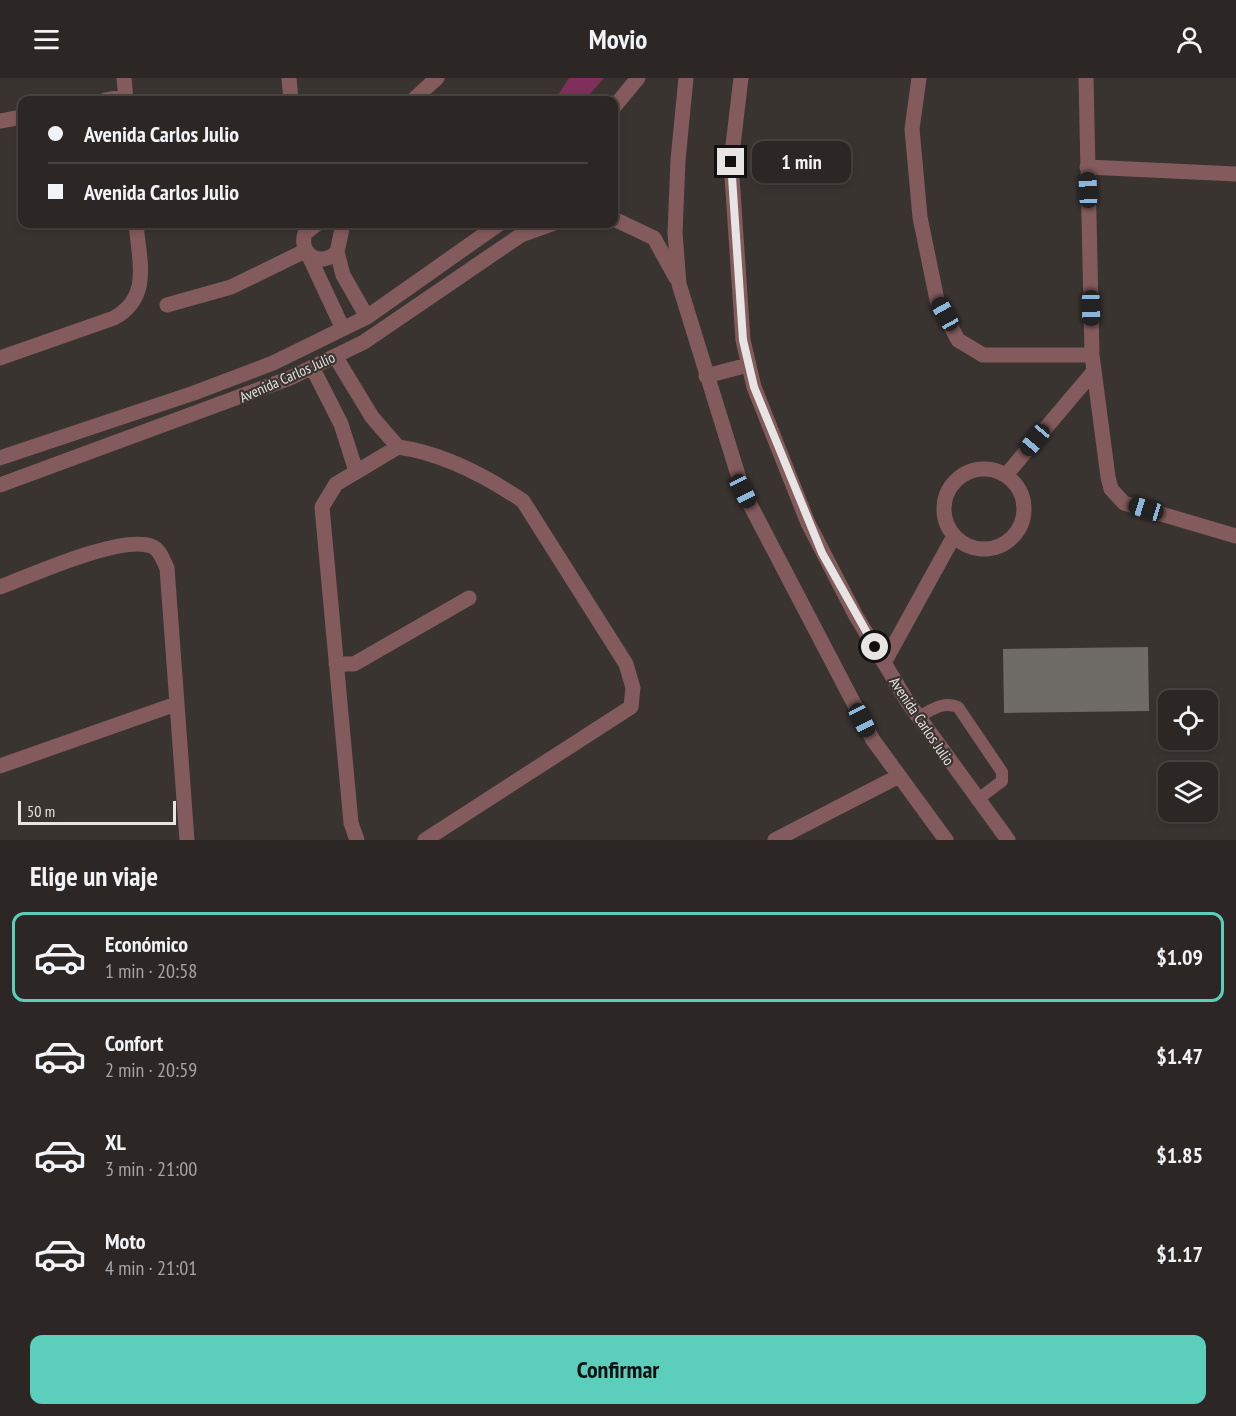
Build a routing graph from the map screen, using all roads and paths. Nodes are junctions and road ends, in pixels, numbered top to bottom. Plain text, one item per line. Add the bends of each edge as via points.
1 (124, 78) edge
2 (289, 78) edge
3 (437, 78) edge
4 (638, 78) edge
5 (686, 78) edge
6 (741, 78) edge
7 (919, 78) edge
8 (1086, 78) edge
9 (126, 96) edge
10 (291, 96) edge
11 (417, 96) edge
12 (618, 101) edge
13 (18, 118) edge
14 (0, 121) edge
15 (1087, 167) junction
16 (1236, 174) edge
17 (618, 221) edge
18 (136, 228) edge
19 (302, 228) edge
20 (312, 228) edge
21 (493, 228) edge
22 (540, 228) edge
23 (341, 229) edge
24 (306, 250) junction
25 (337, 252) junction
26 (680, 284) junction
27 (167, 305) dead end
28 (367, 317) junction
29 (343, 329) junction
30 (1092, 355) junction
31 (335, 356) junction
32 (0, 358) edge
33 (748, 365) junction
34 (312, 367) junction
35 (1094, 371) junction
36 (706, 376) junction
37 (194, 393) junction
38 (202, 413) junction
39 (398, 447) junction
40 (0, 458) edge
41 (356, 471) junction
42 (1006, 474) junction
43 (0, 485) edge
44 (954, 536) junction
45 (1236, 536) edge
46 (0, 587) edge
47 (469, 598) dead end
48 (884, 663) junction
49 (336, 664) junction
50 (176, 704) junction
51 (918, 717) junction
52 (0, 766) edge
53 (899, 776) junction
54 (977, 800) junction
55 (187, 840) edge
56 (357, 840) edge
57 (425, 840) edge
58 (775, 840) edge
59 (946, 840) edge
60 (1008, 840) edge

1 - 9 street
2 - 10 street
3 - 11 street
4 - 12 street
5 - 26 street via 675,233
6 - 33 street, Avenida Carlos Julio via 731,162 738,289
7 - 30 street via 912,129 920,217 937,300 958,340 983,355
8 - 15 street
13 - 14 street
15 - 16 street
15 - 30 street
17 - 26 street via 654,238
18 - 32 street via 140,286 137,299 128,310
19 - 24 street
20 - 24 street via 305,233
21 - 28 street, Avenida Carlos Julio
22 - 31 street, Avenida Carlos Julio via 521,235 364,342
23 - 25 street
24 - 25 street via 327,259
24 - 27 street via 231,287
24 - 29 street
25 - 28 street via 344,275
26 - 36 street
28 - 29 street, Avenida Carlos Julio
29 - 37 street, Avenida Carlos Julio via 273,363
30 - 35 street
31 - 34 street, Avenida Carlos Julio
31 - 39 street via 372,417
33 - 36 street
33 - 48 street, Avenida Carlos Julio via 822,553
34 - 38 street, Avenida Carlos Julio
34 - 41 street via 341,424
35 - 42 street
35 - 45 street via 1108,477 1117,496 1124,503
36 - 53 street via 743,491 873,740
37 - 38 street
37 - 40 street, Avenida Carlos Julio
38 - 43 street, Avenida Carlos Julio
39 - 41 street
39 - 57 street via 451,462 497,483 523,501 626,664 633,688 630,707
41 - 49 street via 336,484 322,507
42 - 44 street via 984,469 953,483 944,504 944,516
42 - 44 street via 1024,502 1025,514 1016,535 997,548 985,550 963,544
44 - 48 street
46 - 50 street via 114,546 154,546 166,568
47 - 49 street via 354,664
48 - 51 street, Avenida Carlos Julio
49 - 56 street via 351,823
50 - 52 street
50 - 55 street
51 - 54 street, Avenida Carlos Julio
51 - 54 lane via 940,705 958,707 1002,772 1002,781
53 - 58 street
53 - 59 street
54 - 60 street, Avenida Carlos Julio

